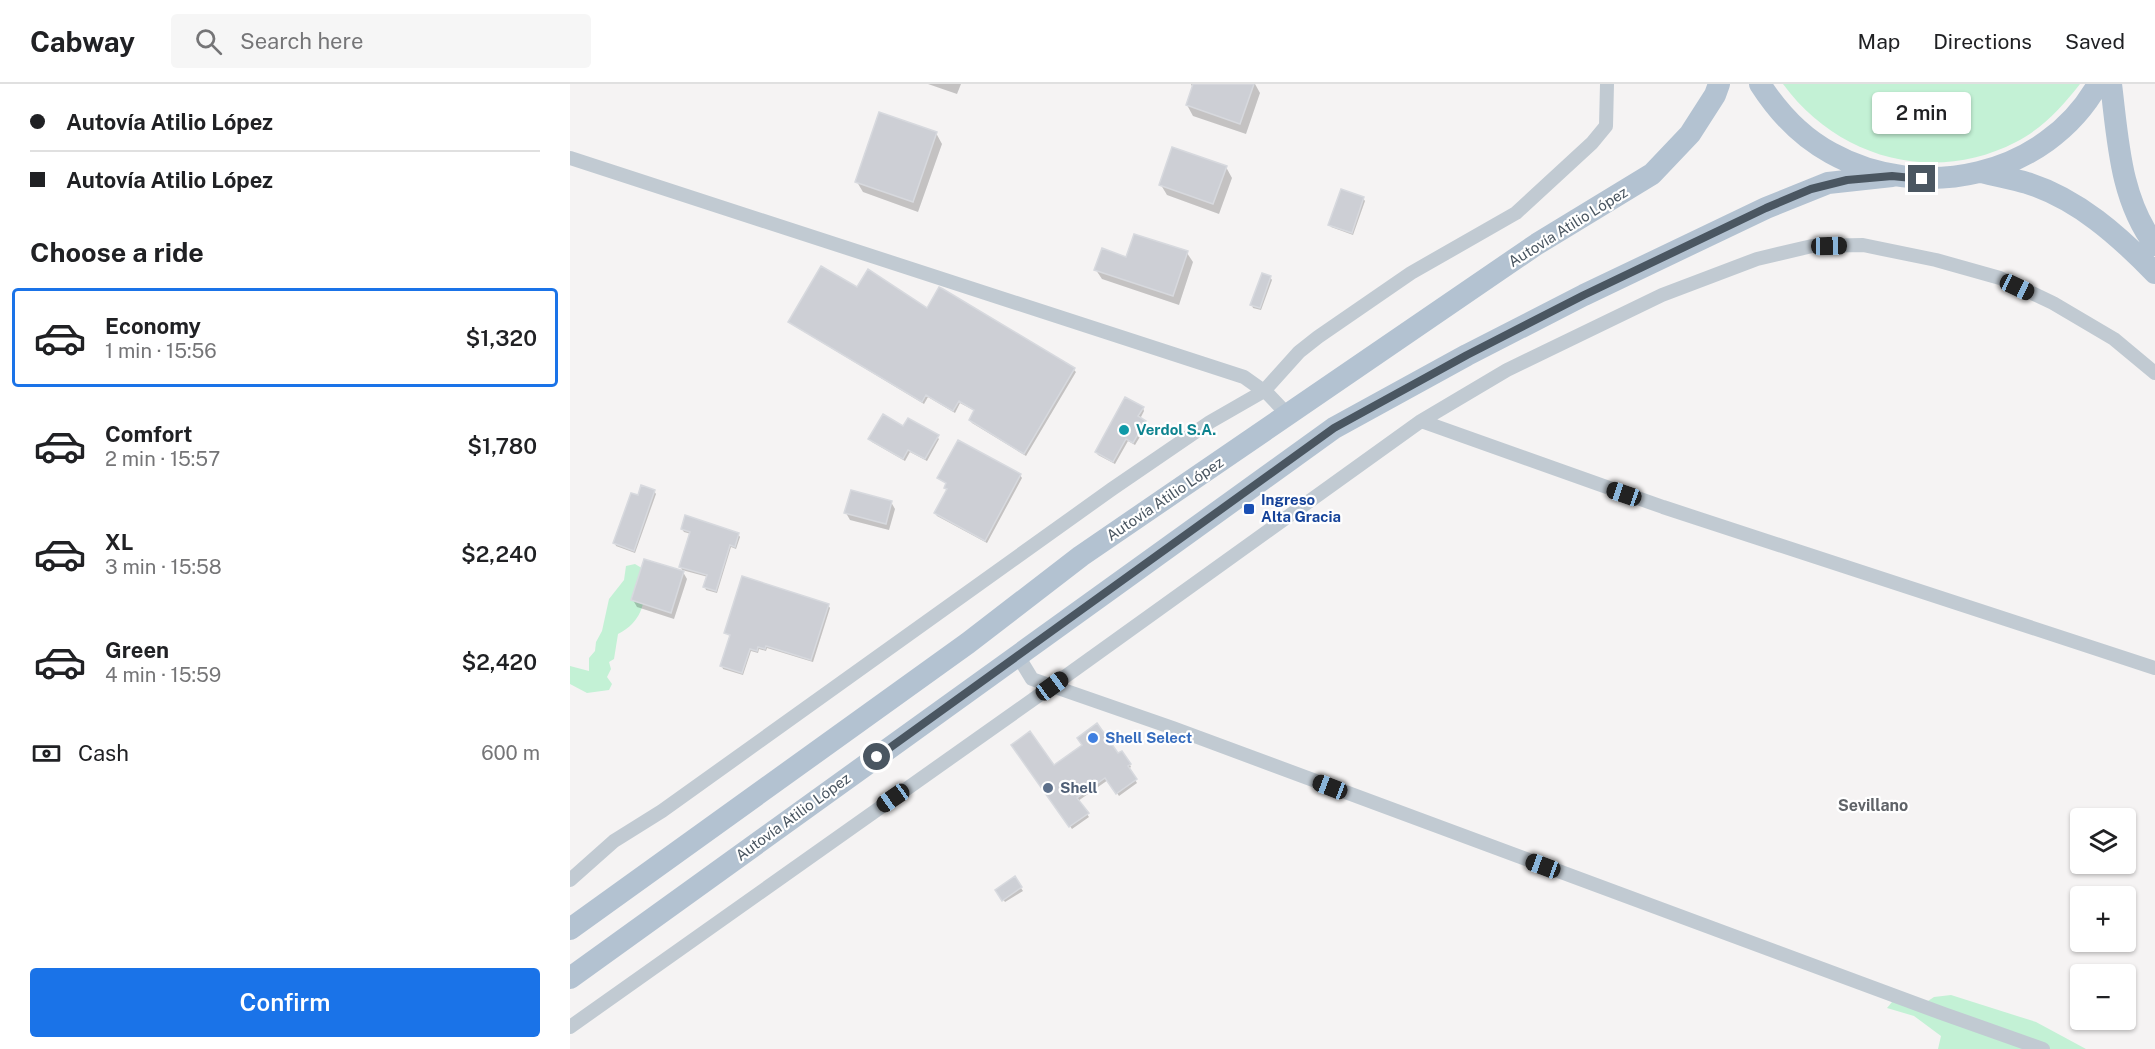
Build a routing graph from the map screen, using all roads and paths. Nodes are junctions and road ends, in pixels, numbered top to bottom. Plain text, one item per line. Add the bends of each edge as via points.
1 (1607, 84) edge
2 (1719, 84) edge
3 (1760, 84) edge
4 (2098, 84) edge
5 (2110, 84) edge
6 (570, 158) edge
7 (1982, 172) junction
8 (1892, 176) junction
9 (2155, 245) edge
10 (2155, 273) edge
11 (2155, 373) edge
12 (1264, 391) junction
13 (1287, 414) junction
14 (1421, 421) junction
15 (1018, 656) junction
16 (2155, 668) edge
17 (1052, 686) junction
18 (570, 880) edge
19 (570, 929) edge
20 (570, 978) edge
21 (570, 1027) edge
22 (2043, 1049) edge

1 - 12 street via 1606,126 1592,144 1516,213 1410,273 1318,337
2 - 13 main road, Autovía Atilio López via 1689,134 1652,174 1537,244
3 - 8 main road, Autovía Atilio López via 1803,134 1830,153
4 - 7 main road, Autovía Atilio López via 2057,133 2009,163
5 - 9 main road via 2125,182 2136,215
6 - 12 street via 1213,366 1244,377
7 - 8 main road, Autovía Atilio López via 1952,178
7 - 10 main road via 2029,184 2089,215 2122,238
8 - 15 main road, Autovía Atilio López via 1847,180 1811,189 1766,208 1584,295 1334,428
11 - 14 street via 2114,339 2000,278 1863,245 1812,246 1757,259 1662,295 1508,370
12 - 13 street
12 - 18 street via 1210,422 1112,489 662,811 614,841
13 - 19 main road, Autovía Atilio López via 1081,556 968,643
14 - 16 street via 1663,507
14 - 17 street
15 - 17 street via 1032,680
15 - 20 main road, Autovía Atilio López
17 - 21 street
17 - 22 street

